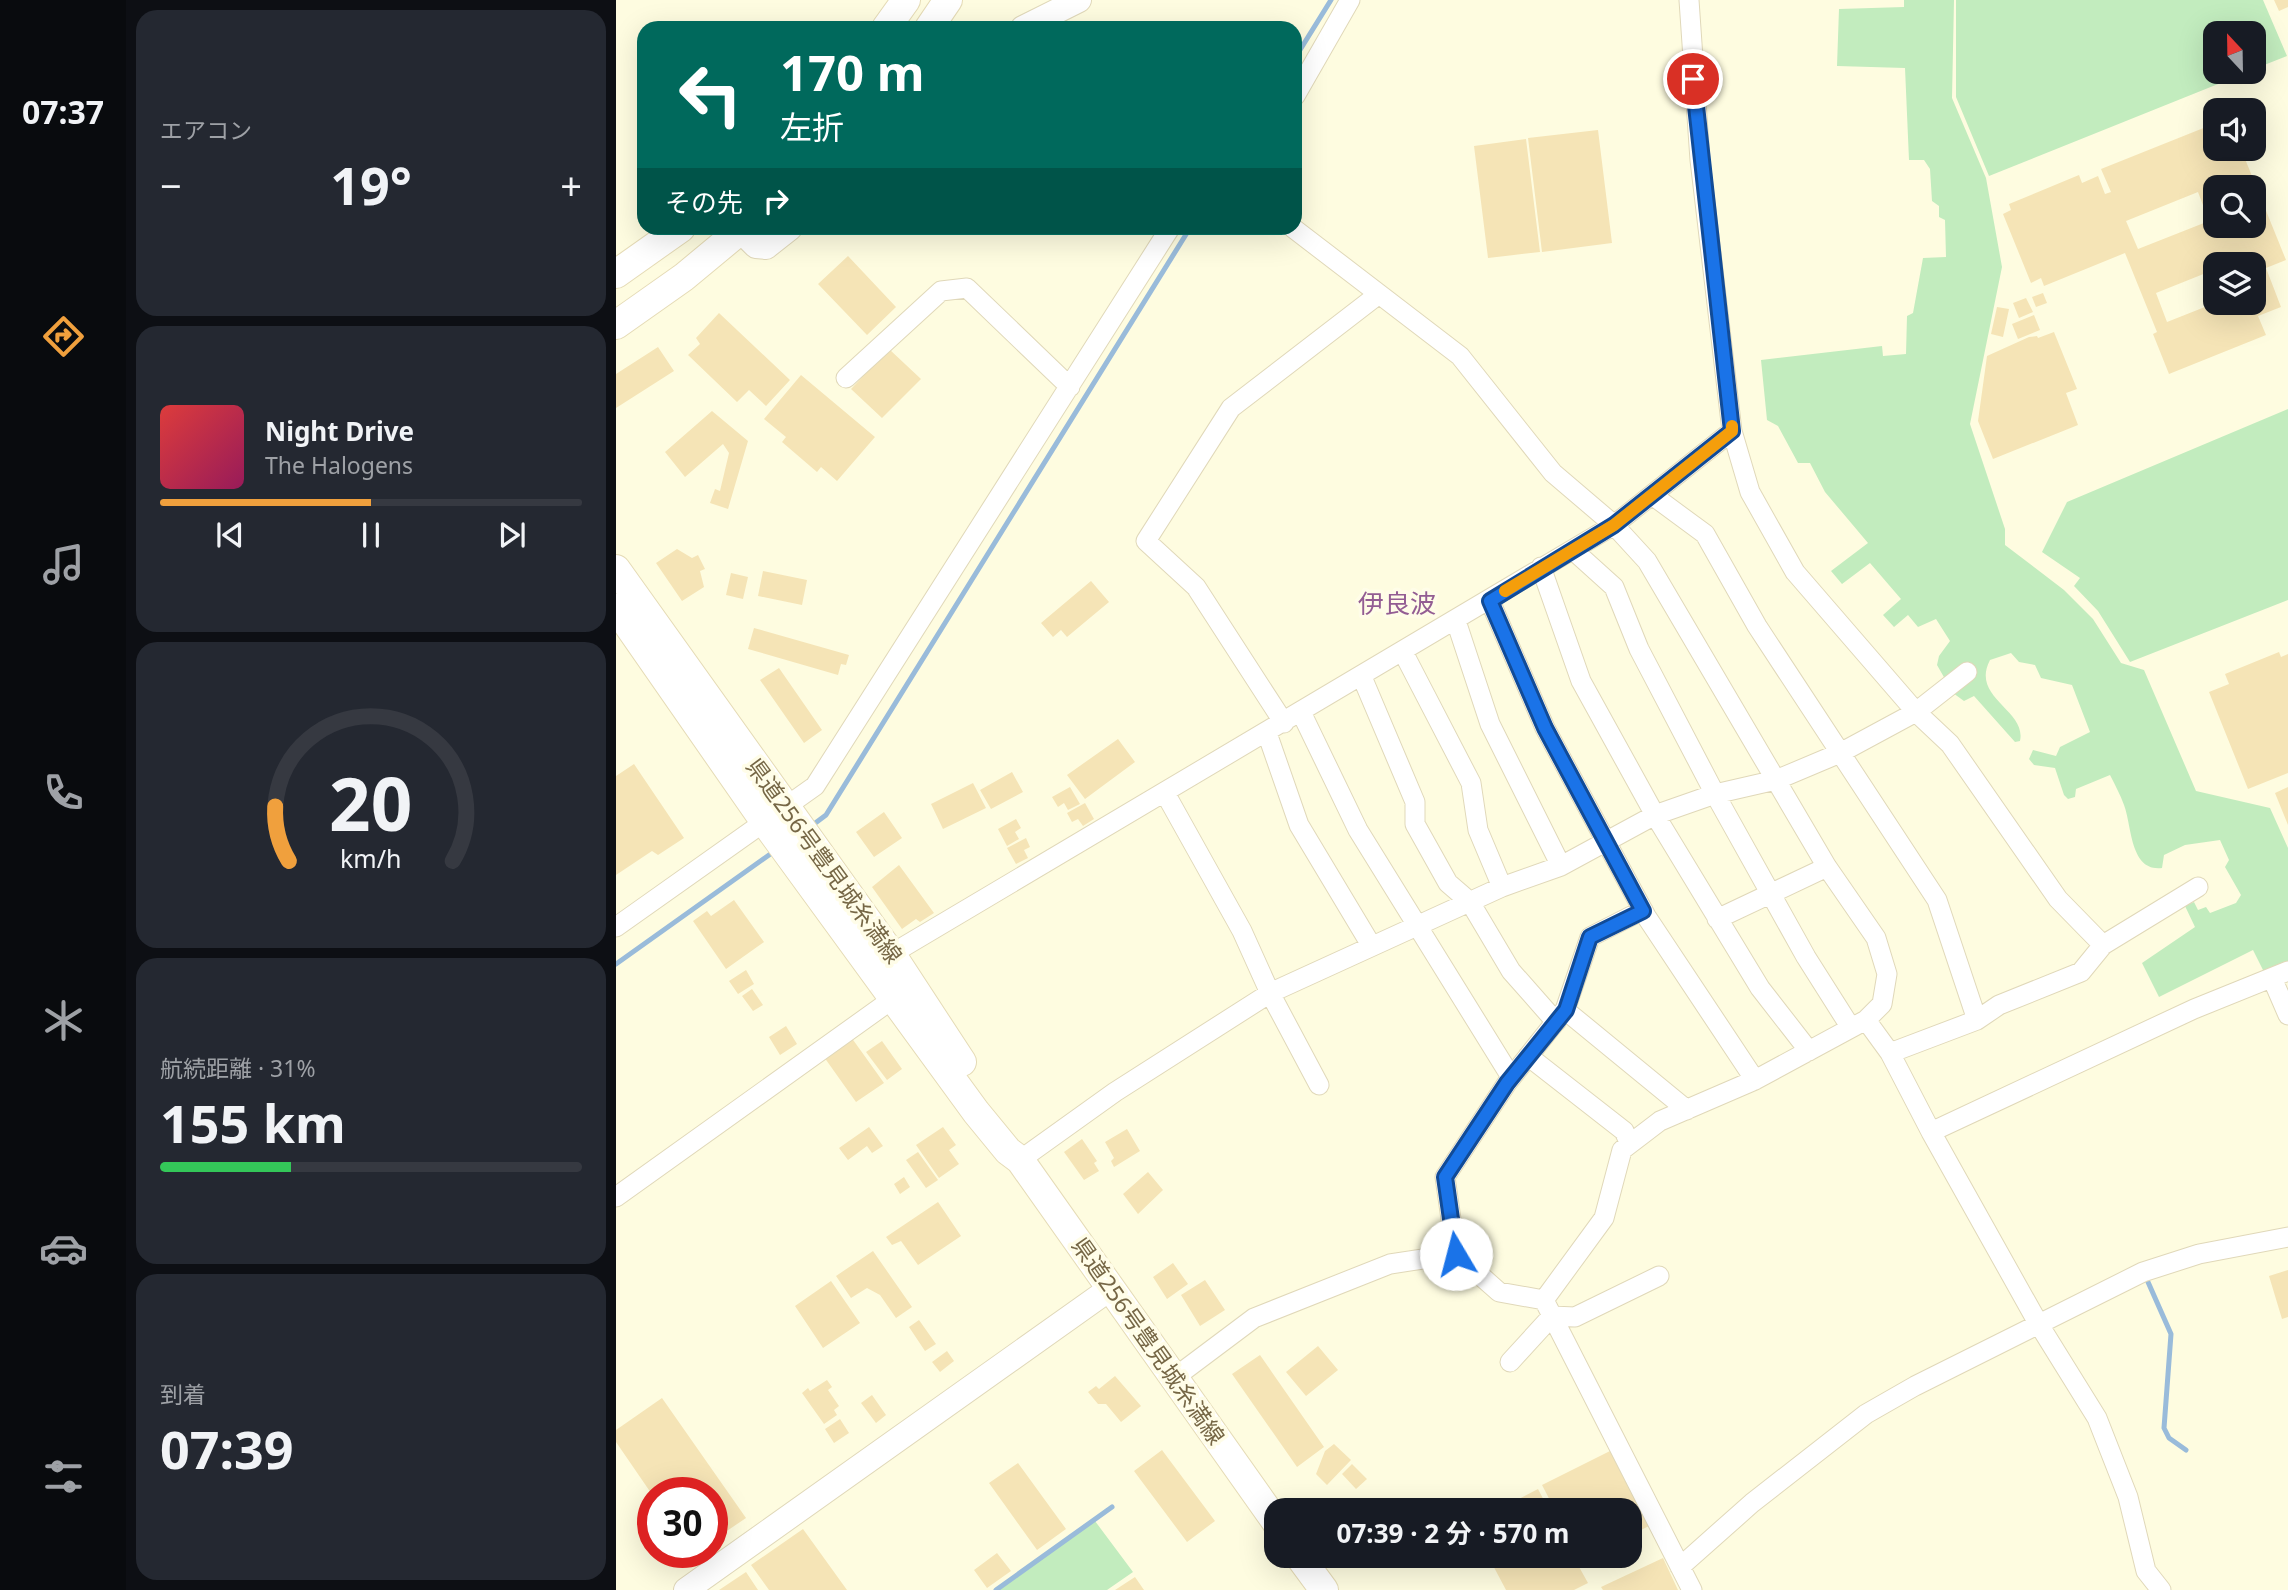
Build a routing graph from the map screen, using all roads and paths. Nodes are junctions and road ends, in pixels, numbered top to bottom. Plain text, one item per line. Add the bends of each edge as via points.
1 (906, 0) edge
2 (948, 0) edge
3 (1079, 0) edge
4 (1350, 0) edge
5 (1689, 0) edge
6 (891, 21) edge
7 (934, 21) edge
8 (1052, 21) edge
9 (1302, 84) edge
10 (671, 235) edge
11 (734, 235) edge
12 (746, 235) edge
13 (781, 235) edge
14 (1166, 235) edge
15 (1302, 235) edge
16 (616, 274) edge
17 (1379, 294) junction
18 (616, 325) edge
19 (846, 378) dead end
20 (1070, 387) junction
21 (1732, 431) junction
22 (1652, 495) junction
23 (1614, 525) junction
24 (1573, 550) junction
25 (1541, 567) junction
26 (616, 569) edge
27 (1490, 601) junction
28 (616, 608) edge
29 (1456, 621) junction
30 (1403, 652) junction
31 (1967, 671) dead end
32 (1362, 677) junction
33 (1301, 712) junction
34 (1916, 712) junction
35 (1275, 728) junction
36 (1840, 753) junction
37 (1776, 780) junction
38 (1165, 793) junction
39 (1715, 794) junction
40 (1655, 815) junction
41 (777, 817) junction
42 (1606, 841) junction
43 (1561, 866) junction
44 (1827, 867) junction
45 (1502, 887) junction
46 (2198, 887) dead end
47 (1770, 893) junction
48 (1470, 902) junction
49 (1643, 911) junction
50 (1717, 919) junction
51 (1417, 926) junction
52 (616, 927) edge
53 (1371, 945) junction
54 (2103, 945) junction
55 (881, 961) junction
56 (2280, 974) edge
57 (1270, 993) junction
58 (894, 998) junction
59 (2288, 1015) edge
60 (1561, 1016) junction
61 (1976, 1020) junction
62 (1858, 1024) junction
63 (1808, 1051) junction
64 (1891, 1053) junction
65 (1528, 1056) junction
66 (1511, 1077) junction
67 (1755, 1080) junction
68 (1319, 1085) dead end
69 (1687, 1110) junction
70 (1931, 1132) junction
71 (1630, 1144) junction
72 (1020, 1160) junction
73 (616, 1197) edge
74 (2288, 1237) edge
75 (1456, 1254) junction
76 (1659, 1276) dead end
77 (1111, 1288) junction
78 (1548, 1308) junction
79 (2038, 1323) junction
80 (1510, 1363) dead end
81 (1174, 1378) junction
82 (1264, 1505) edge
83 (1681, 1567) junction
84 (1307, 1568) edge
85 (1318, 1588) edge
86 (686, 1590) edge
87 (1692, 1590) edge
88 (2161, 1590) edge

1 - 6 main road
2 - 7 main road
3 - 8 street
4 - 9 street
5 - 21 street via 1700,160
10 - 16 main road
11 - 18 main road
12 - 13 street via 756,246 766,247
14 - 20 street
15 - 17 street
17 - 23 street via 1460,356 1553,473
17 - 35 street via 1230,408 1146,541 1196,587
19 - 20 street via 941,291 967,288
20 - 41 street via 815,786
21 - 22 street
21 - 34 street via 1750,492 1796,572
22 - 23 street
22 - 36 street via 1705,534 1757,626
23 - 24 street
23 - 37 street via 1647,561
24 - 25 street
24 - 39 street via 1614,587 1639,649
25 - 27 street
25 - 40 street via 1581,681
26 - 41 main road, 県道256号豊見城糸満線
27 - 29 street
27 - 42 street via 1545,728
28 - 41 main road, 県道256号豊見城糸満線
29 - 30 street
29 - 43 street via 1490,724
30 - 32 street
30 - 45 street via 1471,782 1478,830
31 - 34 street
32 - 33 street
32 - 48 street via 1415,802 1415,824 1448,883
33 - 35 street
33 - 51 street via 1358,830
34 - 36 street
34 - 54 street via 1950,744 2058,899
35 - 38 street
35 - 53 street via 1299,825
36 - 37 street
36 - 61 street via 1937,900
37 - 39 street
37 - 44 street
38 - 55 street
38 - 57 street via 1242,931
39 - 40 street
39 - 47 street
40 - 42 street
40 - 50 street
41 - 52 street
41 - 55 main road, 県道256号豊見城糸満線
42 - 43 street
42 - 49 street
43 - 45 street
44 - 47 street
44 - 62 street via 1876,938 1886,974 1882,1004
45 - 48 street
46 - 54 street
47 - 50 street
47 - 62 street via 1805,957
48 - 51 street
48 - 60 street via 1511,971
49 - 60 street via 1590,937
49 - 67 street
50 - 63 street via 1760,988
51 - 53 street
51 - 66 street
53 - 57 street
54 - 61 street via 2081,972
55 - 58 main road, 県道256号豊見城糸満線
55 - 72 main road, 県道256号豊見城糸満線 via 1017,1146
56 - 59 street
56 - 70 street via 2194,1009
57 - 68 street
57 - 72 street via 1115,1092
58 - 72 main road, 県道256号豊見城糸満線 via 975,1112
58 - 73 street
60 - 65 street
60 - 69 street
61 - 64 street
62 - 63 street
62 - 64 street
63 - 67 street
64 - 70 street
65 - 66 street
65 - 71 street via 1605,1114 1624,1131
66 - 75 street via 1445,1177
67 - 69 street
69 - 71 street via 1660,1121
70 - 79 street
71 - 78 street via 1622,1150 1604,1218
72 - 77 main road, 県道256号豊見城糸満線
74 - 79 street via 2199,1254 2143,1272
75 - 78 street via 1499,1292
75 - 81 street via 1390,1264 1254,1318
76 - 78 street via 1575,1317
77 - 81 main road, 県道256号豊見城糸満線
77 - 86 street
78 - 80 street
78 - 83 street
79 - 83 street via 1866,1414 1752,1503
79 - 88 street via 2097,1418 2128,1497 2146,1571
81 - 82 main road, 県道256号豊見城糸満線
83 - 87 street
84 - 85 main road

